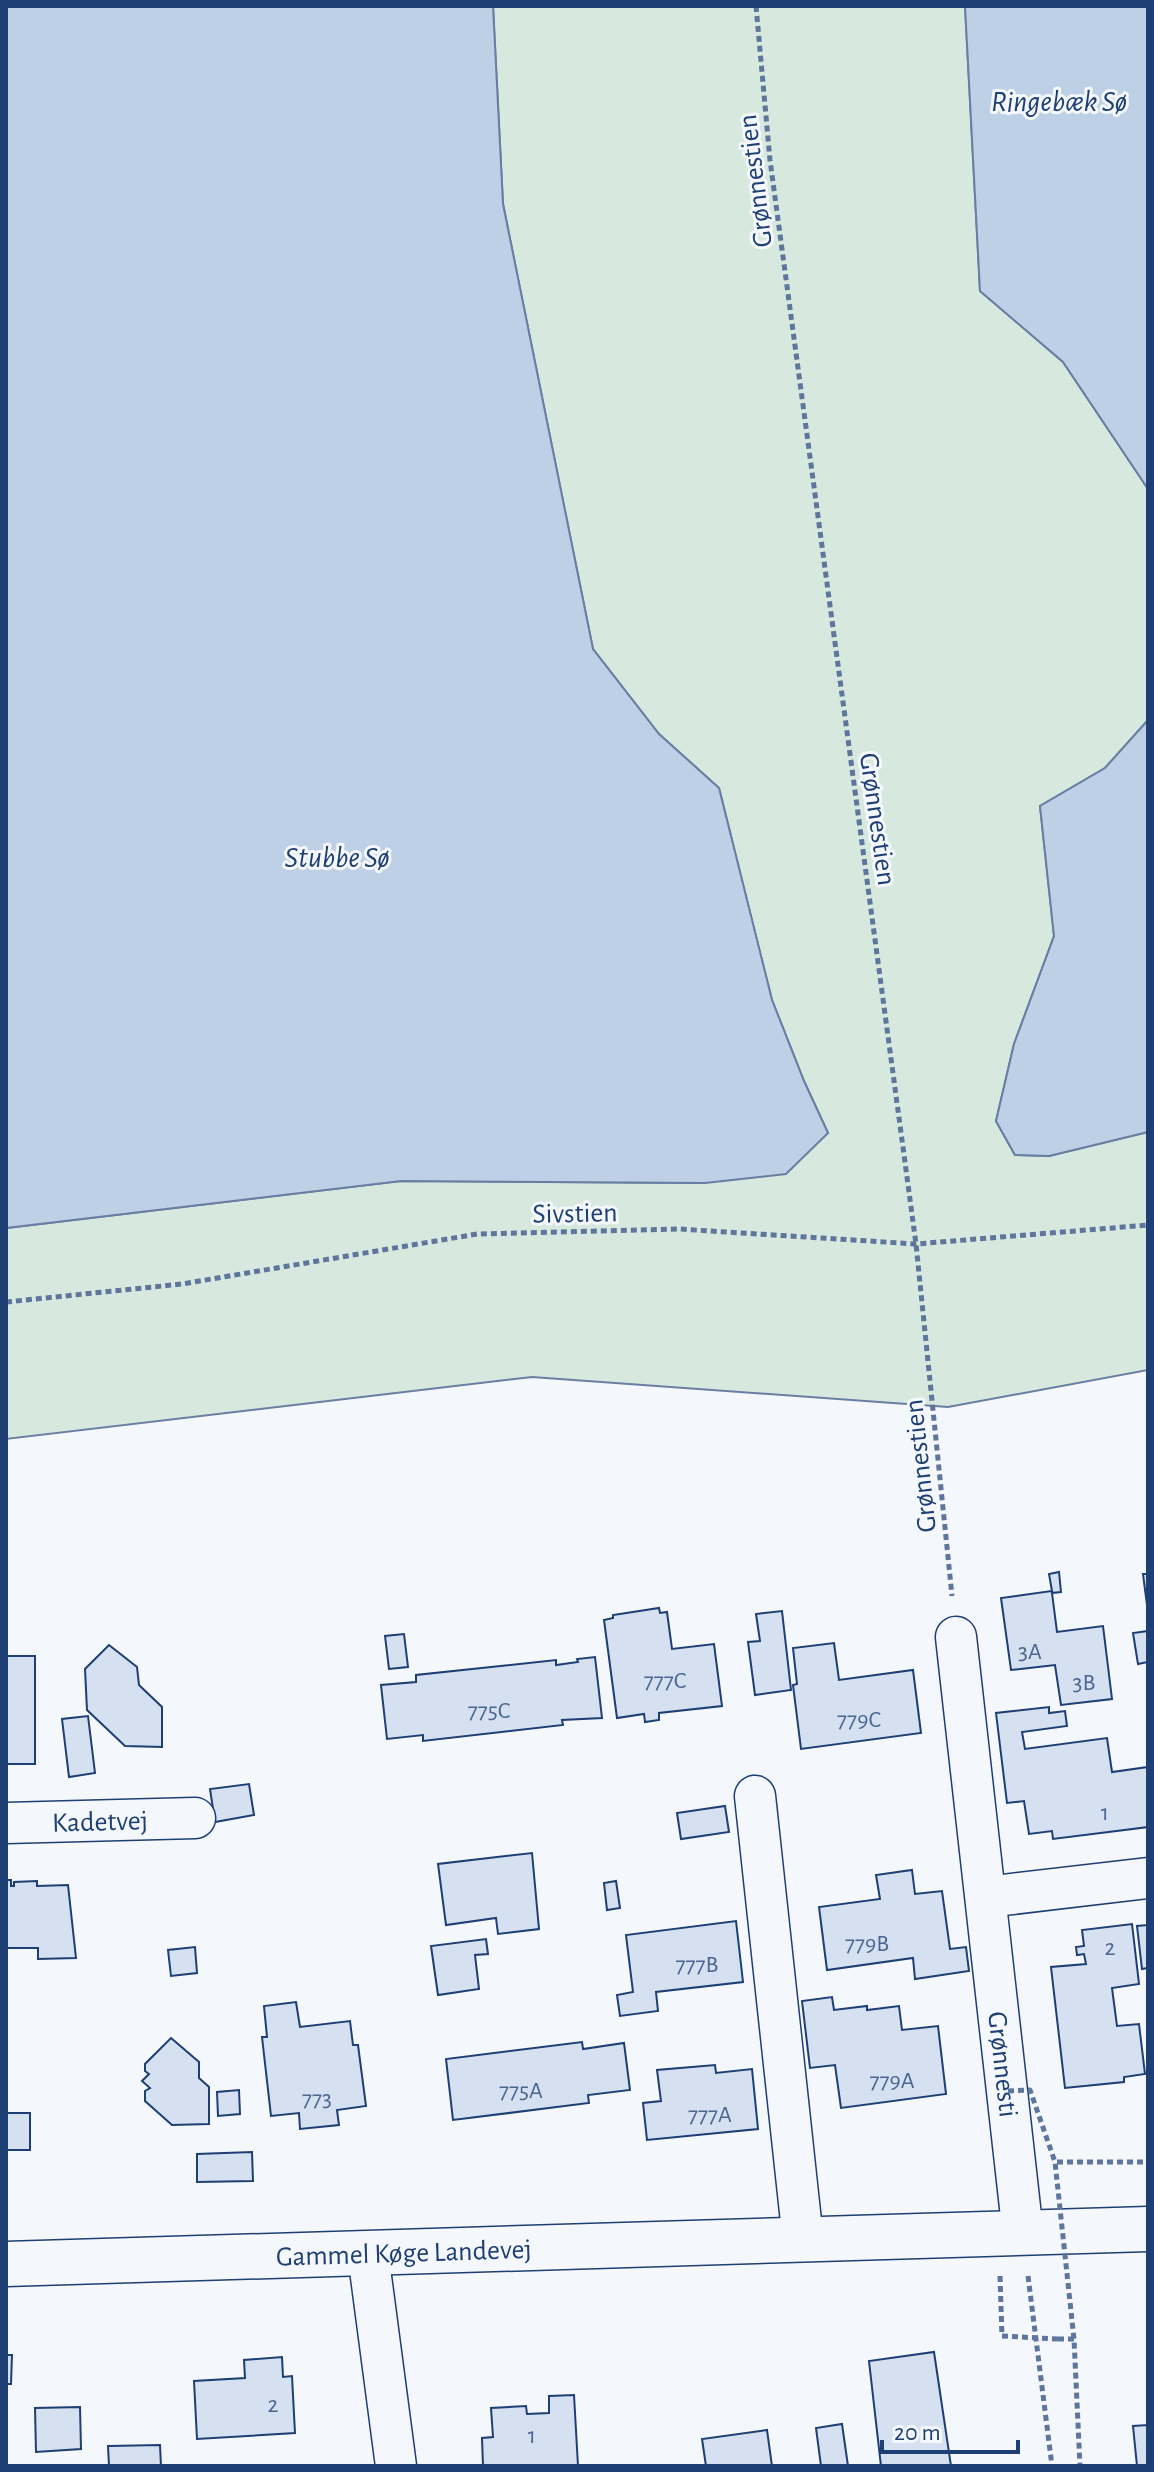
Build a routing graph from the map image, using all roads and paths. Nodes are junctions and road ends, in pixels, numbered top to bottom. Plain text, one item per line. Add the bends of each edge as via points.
1 (756, 6) edge
2 (1148, 1225) edge
3 (916, 1244) junction
4 (6, 1302) edge
5 (956, 1637) joint
6 (755, 1796) dead end
7 (195, 1818) dead end
8 (6, 1823) edge
9 (1148, 1878) edge
10 (986, 1897) junction
11 (1008, 2091) junction
12 (1055, 2162) junction
13 (1148, 2162) edge
14 (1148, 2229) edge
15 (1010, 2234) junction
16 (803, 2240) junction
17 (368, 2254) junction
18 (6, 2264) edge
19 (1074, 2339) junction
20 (396, 2466) edge
21 (1052, 2466) edge
22 (1080, 2466) edge

1 - 3 path, Grønnestien via 770,160
2 - 3 path, Sivstien
3 - 4 path, Sivstien via 679,1229 477,1234 182,1284
3 - 5 path, Grønnestien
5 - 10 street, Grønnesti
6 - 16 street
7 - 8 street, Kadetvej
9 - 10 street
10 - 11 street, Grønnesti
11 - 12 path, bridge via 1030,2090
11 - 15 street, Grønnesti
12 - 13 path
12 - 19 path, bridge
14 - 15 main road, Gammel Køge Landevej
15 - 16 main road, Gammel Køge Landevej
15 - 19 path, bridge via 1002,2336
15 - 21 path
16 - 17 main road, Gammel Køge Landevej
17 - 18 main road, Gammel Køge Landevej
17 - 20 street
19 - 22 path, bridge

